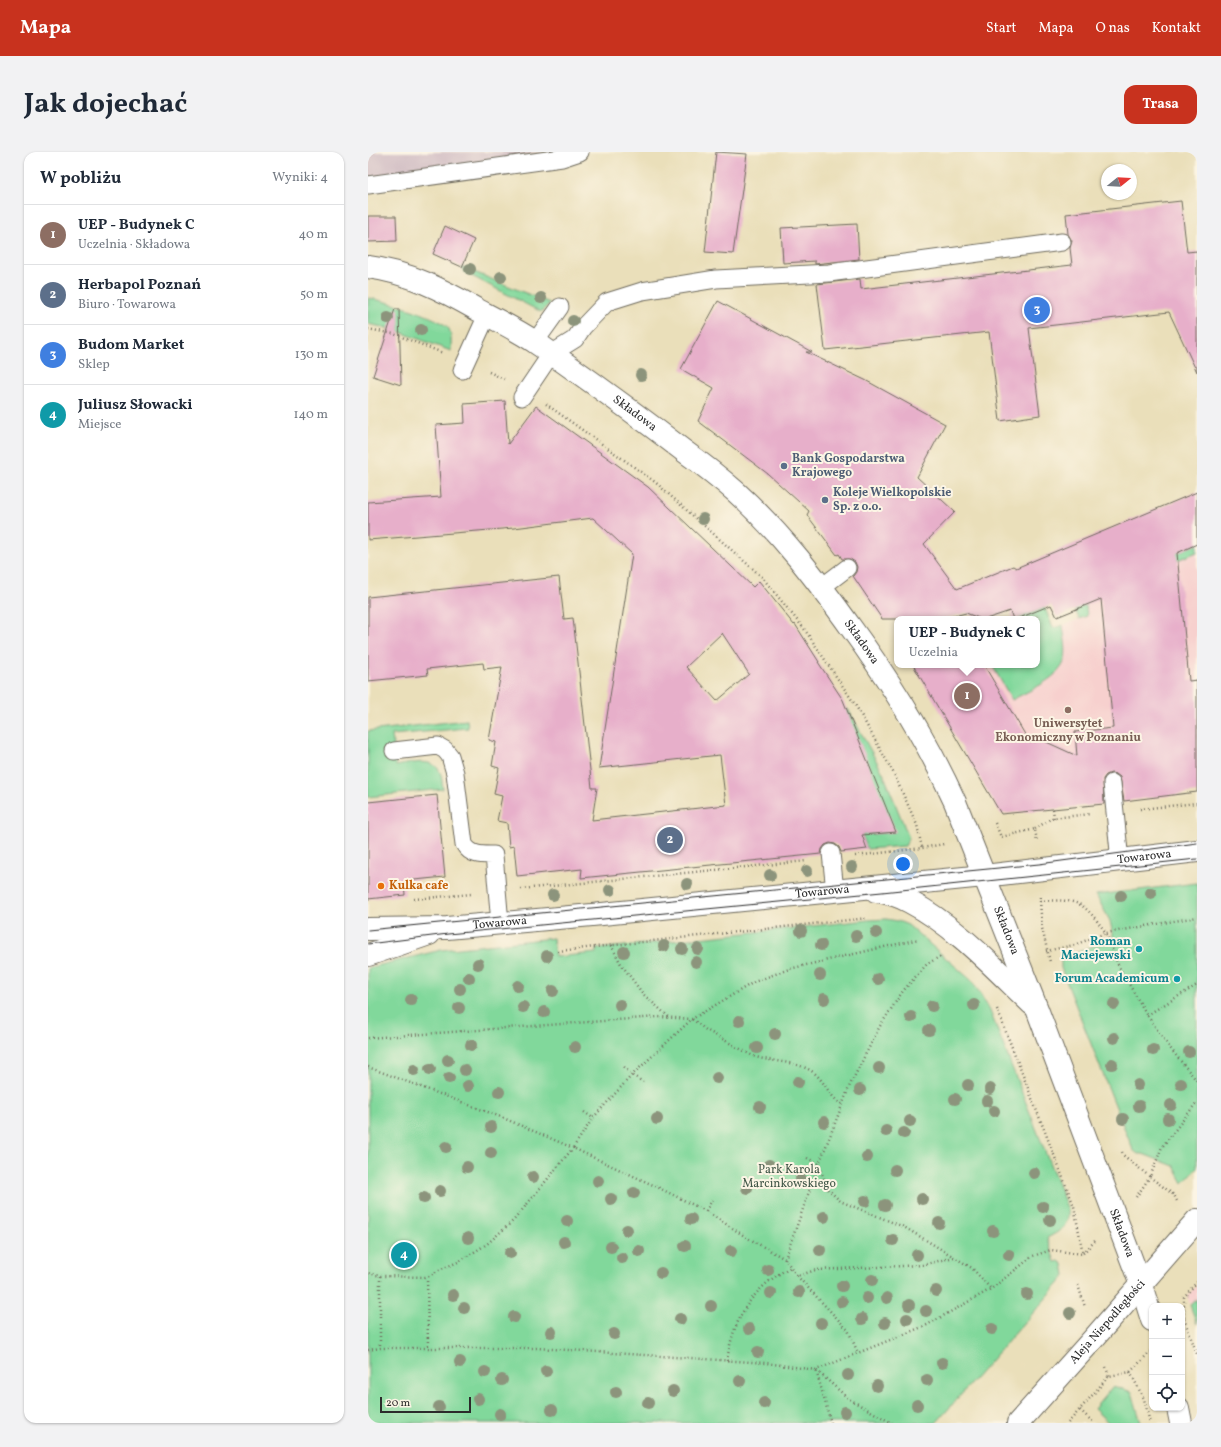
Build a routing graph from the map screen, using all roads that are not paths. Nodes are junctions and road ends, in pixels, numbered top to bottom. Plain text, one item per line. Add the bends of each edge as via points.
1 (580, 152) edge
2 (368, 185) edge
3 (1062, 242) dead end
4 (368, 267) edge
5 (560, 307) dead end
6 (487, 315) junction
7 (543, 348) junction
8 (464, 366) road end
9 (524, 394) road end
10 (847, 568) dead end
11 (822, 587) junction
12 (394, 751) dead end
13 (1112, 783) dead end
14 (1197, 851) edge
15 (832, 856) road end
16 (1120, 861) junction
17 (984, 876) junction
18 (862, 888) junction
19 (835, 891) junction
20 (500, 923) junction
21 (447, 928) junction
22 (368, 929) edge
23 (368, 936) edge
24 (368, 955) edge
25 (1037, 1009) junction
26 (1197, 1220) edge
27 (1141, 1285) junction
28 (1149, 1310) edge
29 (1179, 1411) edge
30 (1018, 1423) edge
31 (1181, 1423) edge

1 - 2 lane via 562,158
3 - 7 lane via 830,273 716,279 642,291 606,302 575,339
4 - 6 street, Składowa via 396,272 430,284
5 - 7 lane
6 - 7 street, Składowa
6 - 8 lane
7 - 9 lane
7 - 11 street, Składowa via 651,425 734,491 784,540
10 - 11 lane
11 - 17 street, Składowa via 869,652 914,722 943,776
12 - 20 lane via 438,746 446,750 450,756 455,773 464,844 471,853 494,855
13 - 16 lane
14 - 16 street, Towarowa
15 - 19 lane
16 - 17 street, Towarowa
17 - 18 street, Towarowa
17 - 25 street, Składowa
18 - 19 street, Towarowa
18 - 25 street via 890,894 919,907 969,945
19 - 20 street, Towarowa
20 - 21 street, Towarowa
21 - 22 street, Towarowa
21 - 23 lane, Towarowa
21 - 24 street, Towarowa
25 - 27 street, Składowa
26 - 27 street, Aleja Niepodległości
27 - 28 street, Składowa
27 - 30 street, Aleja Niepodległości
29 - 31 street

